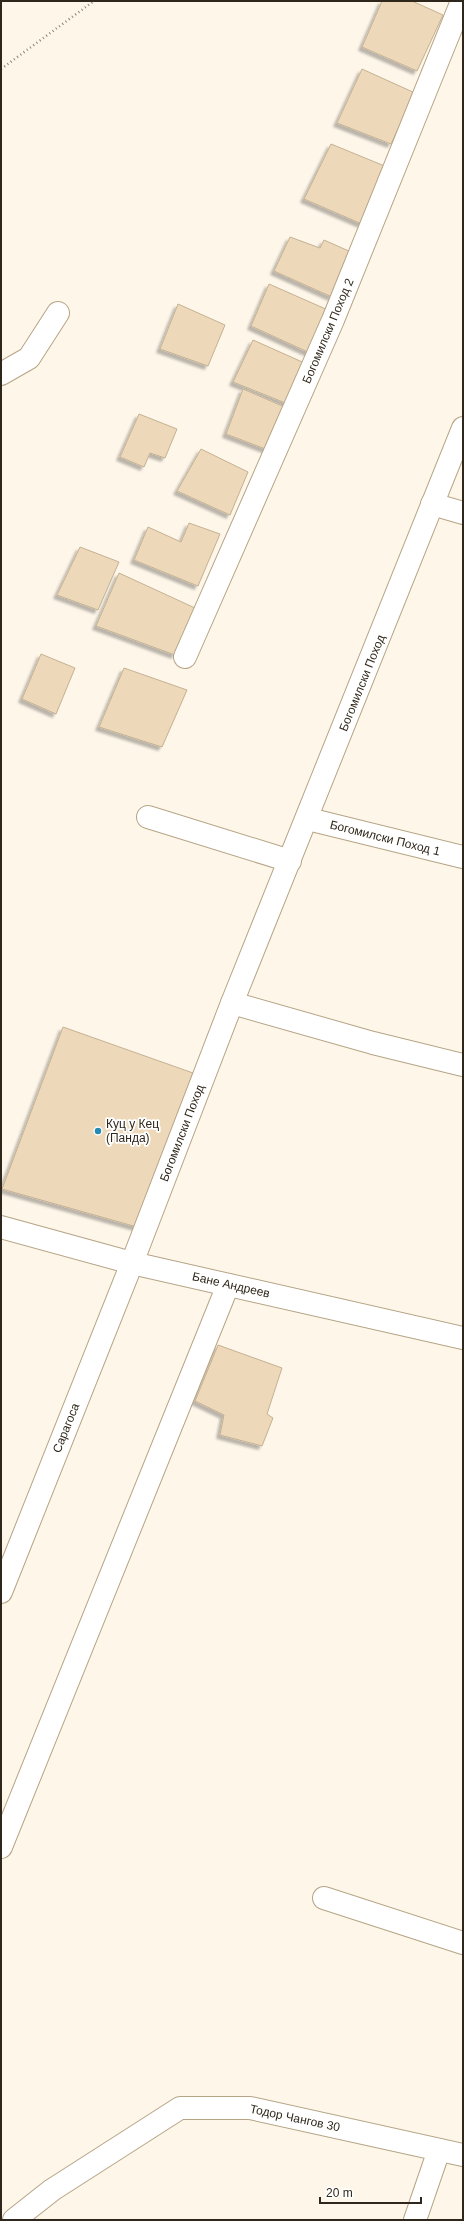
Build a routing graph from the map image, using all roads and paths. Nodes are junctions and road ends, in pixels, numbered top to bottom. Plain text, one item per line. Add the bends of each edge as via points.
1 (94, 1) edge
2 (462, 1) edge
3 (1, 69) edge
4 (58, 312) dead end
5 (1, 374) edge
6 (463, 428) edge
7 (432, 504) junction
8 (463, 513) edge
9 (185, 657) dead end
10 (148, 817) dead end
11 (308, 819) junction
12 (463, 857) edge
13 (290, 861) junction
14 (232, 1003) junction
15 (463, 1065) edge
16 (1, 1227) edge
17 (132, 1263) junction
18 (228, 1285) junction
19 (463, 1338) edge
20 (1, 1592) edge
21 (1, 1847) edge
22 (324, 1898) dead end
23 (463, 1943) edge
24 (439, 2150) junction
25 (463, 2155) edge
26 (14, 2220) edge
27 (415, 2220) edge

1 - 3 path
2 - 9 street, Богомилски Поход 2 via 333,320
4 - 5 street via 29,358
6 - 7 street, Богомилски Поход
7 - 8 street
7 - 11 street, Богомилски Поход
10 - 13 street
11 - 12 street, Богомилски Поход 1
11 - 13 street, Богомилски Поход
13 - 14 street, Богомилски Поход
14 - 15 street via 373,1044
14 - 17 street, Богомилски Поход
16 - 17 street, Бане Андреев
17 - 18 street, Бане Андреев
17 - 20 street, Сарагоса
18 - 19 street, Бане Андреев
18 - 21 street
22 - 23 street
24 - 25 street, Тодор Чангов 30
24 - 26 street, Тодор Чангов 30 via 250,2108 180,2108 52,2190
24 - 27 street

